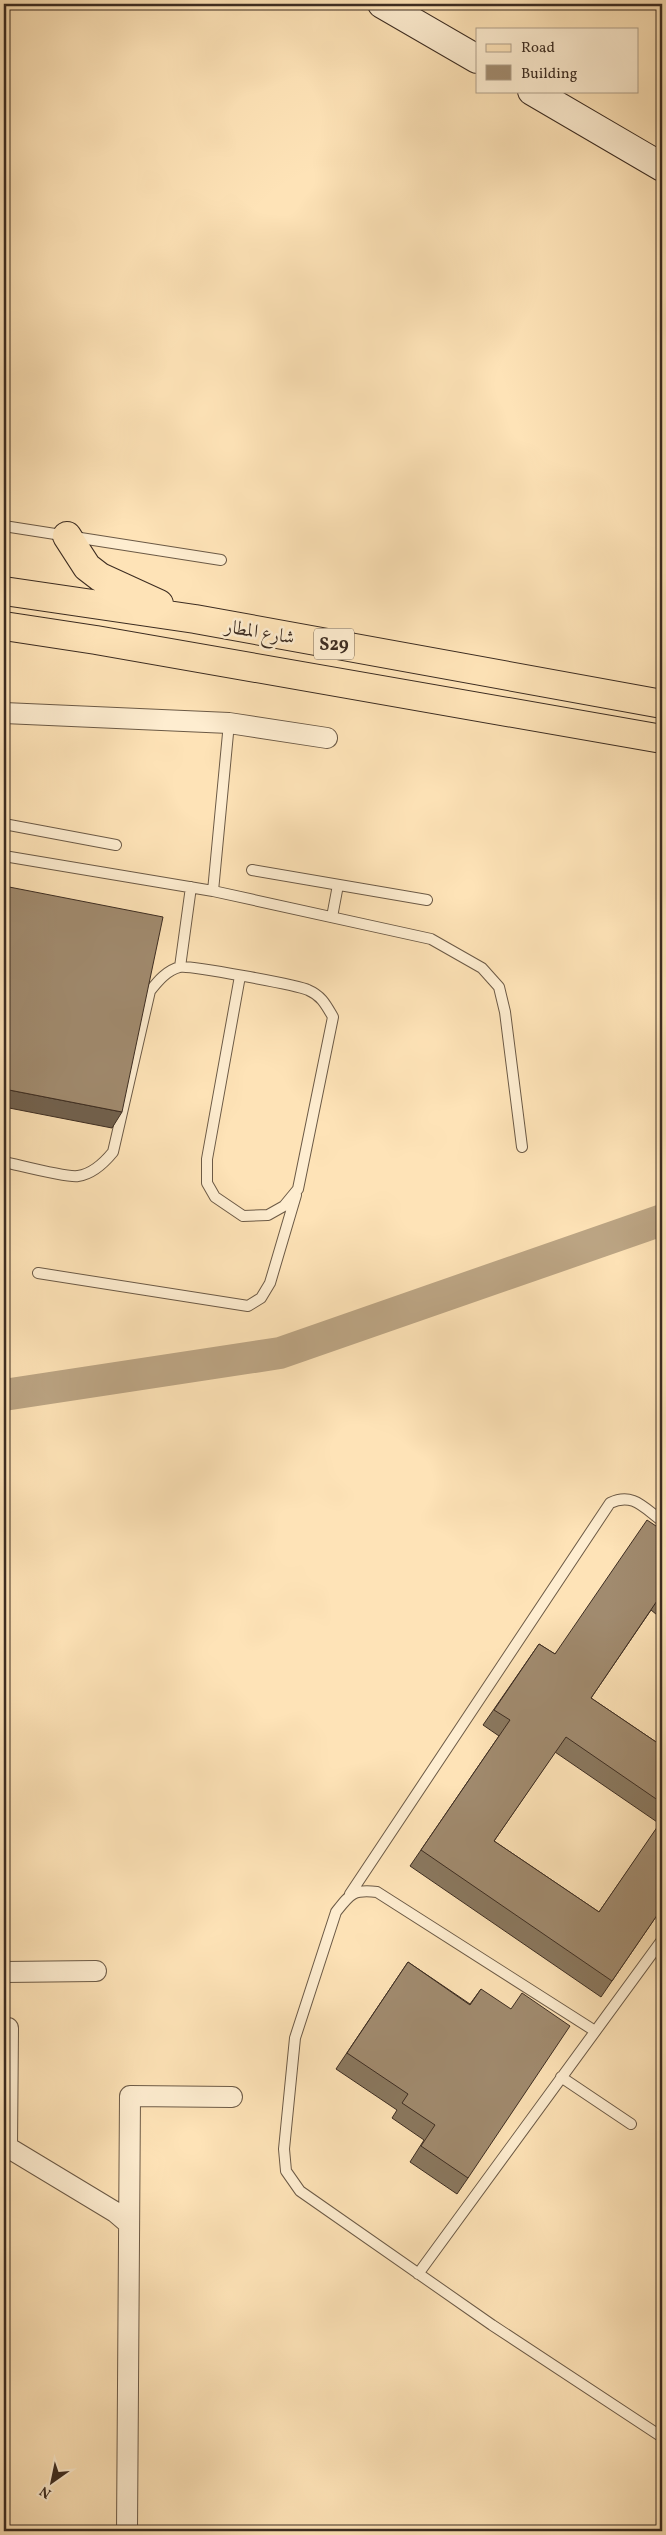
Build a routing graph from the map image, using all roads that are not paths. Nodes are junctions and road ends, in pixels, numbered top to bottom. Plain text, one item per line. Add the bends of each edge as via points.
1 (399, 10) edge
2 (476, 58) edge
3 (534, 92) edge
4 (662, 167) edge
5 (4, 526) edge
6 (67, 536) junction
7 (221, 560) dead end
8 (4, 591) edge
9 (195, 619) junction
10 (4, 626) edge
11 (4, 637) edge
12 (96, 640) junction
13 (662, 704) edge
14 (4, 713) edge
15 (229, 723) junction
16 (327, 738) dead end
17 (662, 739) edge
18 (4, 824) edge
19 (116, 845) dead end
20 (4, 856) edge
21 (252, 870) dead end
22 (338, 885) junction
23 (191, 887) junction
24 (213, 891) junction
25 (428, 900) dead end
26 (332, 917) junction
27 (180, 967) junction
28 (240, 976) junction
29 (522, 1147) dead end
30 (4, 1162) edge
31 (298, 1189) junction
32 (38, 1273) dead end
33 (662, 1521) edge
34 (349, 1896) junction
35 (662, 1940) edge
36 (96, 1971) dead end
37 (4, 1972) edge
38 (8, 2028) dead end
39 (595, 2032) junction
40 (562, 2077) junction
41 (232, 2097) dead end
42 (631, 2124) dead end
43 (6, 2146) edge
44 (129, 2224) junction
45 (418, 2274) junction
46 (662, 2437) edge
47 (124, 2530) edge

1 - 2 street
3 - 4 street
5 - 6 lane
6 - 7 lane
6 - 9 main road via 87,567 100,577
8 - 9 main road, شارع المطار / S29
9 - 13 main road, شارع المطار / S29
10 - 12 main road, شارع المطار / S29
11 - 12 main road
12 - 17 main road, شارع المطار / S29
14 - 15 street
15 - 16 street
15 - 24 lane
18 - 19 lane
20 - 23 lane
21 - 22 lane
22 - 25 lane
22 - 26 lane
23 - 24 lane
23 - 27 lane
24 - 26 lane
26 - 29 lane via 431,938 482,968 498,986 506,1012
27 - 28 lane
27 - 30 lane via 162,976 150,991 113,1152 94,1170 77,1176
28 - 31 lane via 307,989 323,999 333,1017
28 - 31 lane via 206,1159 207,1183 215,1198 243,1216 268,1215 284,1206
31 - 32 lane via 270,1283 261,1298 248,1306
33 - 34 lane via 634,1500 621,1498 610,1504
34 - 39 lane via 360,1890 377,1892
34 - 45 lane via 336,1912 294,2038 284,2144 286,2171 300,2192
35 - 39 lane
36 - 37 street
38 - 43 street
39 - 40 lane
40 - 42 lane
40 - 45 lane
41 - 44 street via 130,2096
43 - 44 street via 115,2212
44 - 47 street
45 - 46 lane

